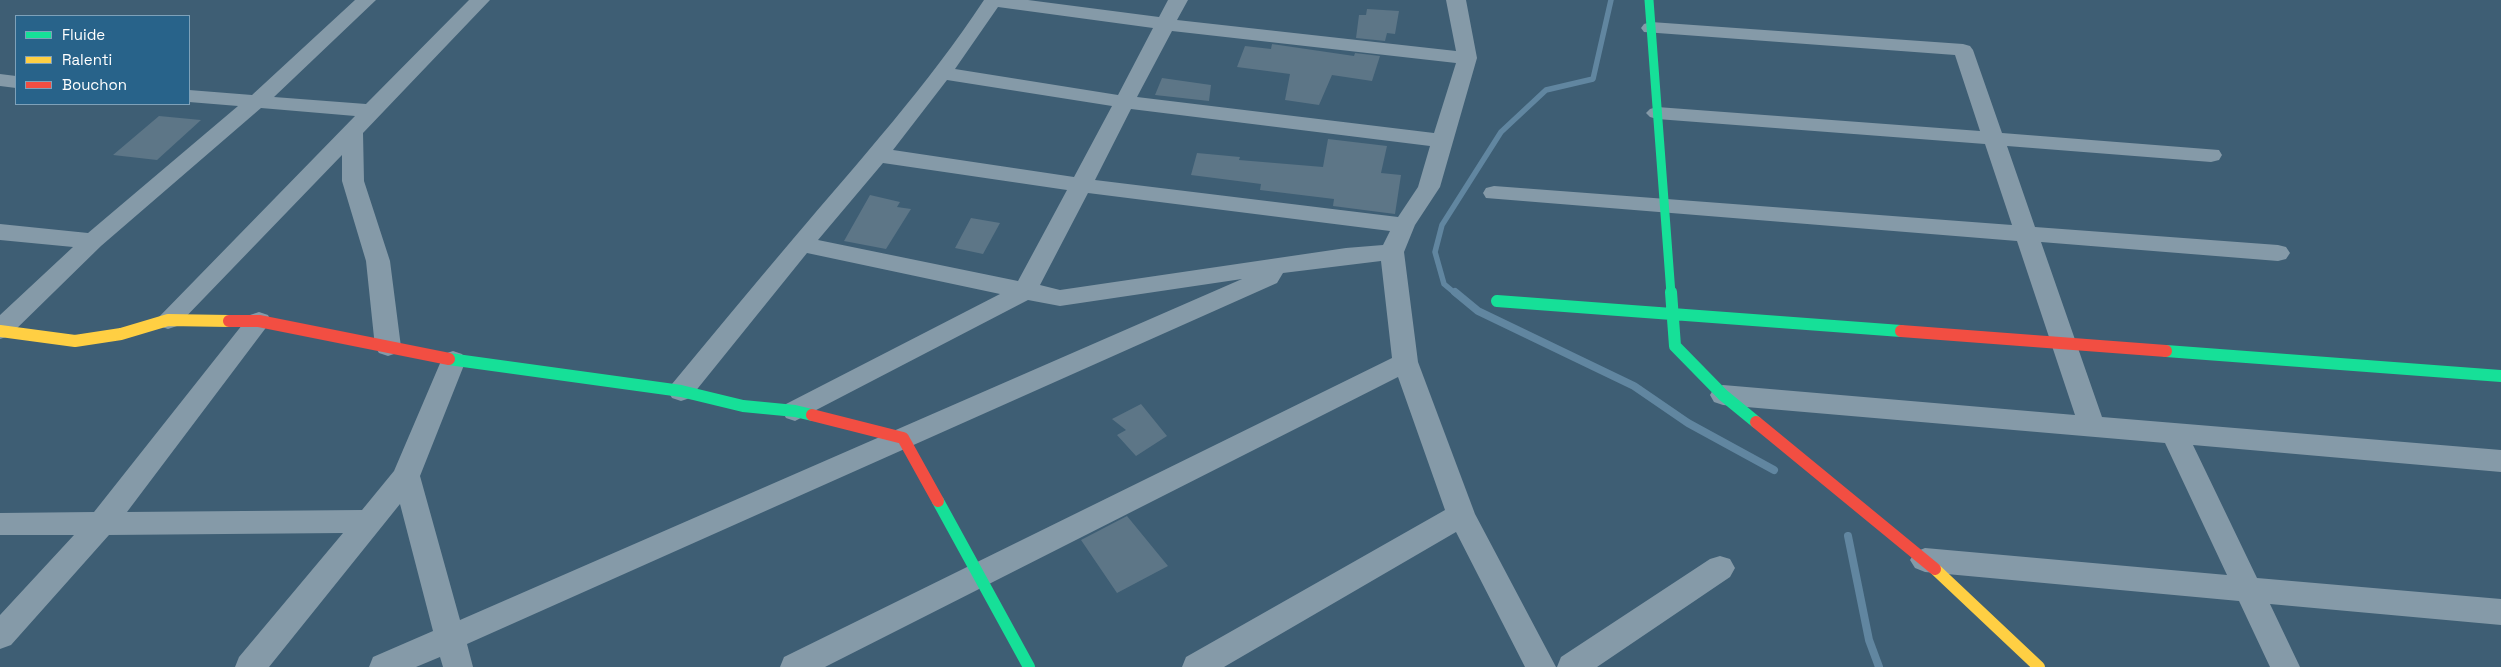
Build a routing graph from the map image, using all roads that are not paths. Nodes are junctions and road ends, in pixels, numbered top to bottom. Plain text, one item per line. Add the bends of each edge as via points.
1 (366, 0) edge
2 (480, 0) edge
3 (994, 0) edge
4 (1178, 0) edge
5 (1456, 0) edge
6 (1649, 0) edge
7 (1165, 24) junction
8 (1651, 28) junction
9 (1467, 58) junction
10 (942, 73) junction
11 (0, 80) edge
12 (15, 82) edge
13 (190, 96) edge
14 (256, 102) junction
15 (1124, 102) junction
16 (372, 111) junction
17 (1657, 113) junction
18 (352, 132) junction
19 (1993, 138) junction
20 (1444, 141) junction
21 (878, 155) junction
22 (2211, 155) dead end
23 (1080, 185) junction
24 (1494, 193) dead end
25 (1664, 206) junction
26 (1404, 225) junction
27 (0, 232) edge
28 (2026, 234) junction
29 (93, 241) junction
30 (801, 244) junction
31 (1392, 252) junction
32 (2278, 253) dead end
33 (1275, 267) junction
34 (1025, 291) junction
35 (1497, 301) dead end
36 (1672, 314) junction
37 (168, 320) junction
38 (259, 321) junction
39 (0, 330) edge
40 (2064, 343) junction
41 (388, 347) junction
42 (453, 360) junction
43 (1405, 362) junction
44 (2501, 376) edge
45 (681, 391) junction
46 (1723, 395) junction
47 (796, 411) junction
48 (2092, 426) junction
49 (2174, 433) junction
50 (903, 438) junction
51 (2501, 461) edge
52 (406, 476) junction
53 (1461, 515) junction
54 (369, 521) junction
55 (0, 524) edge
56 (101, 524) junction
57 (1925, 560) junction
58 (1720, 568) dead end
59 (979, 575) junction
60 (2249, 589) junction
61 (2501, 612) edge
62 (0, 636) edge
63 (450, 638) junction
64 (250, 667) edge
65 (384, 667) edge
66 (458, 667) edge
67 (795, 667) edge
68 (1029, 667) edge
69 (1197, 667) edge
70 (1541, 667) edge
71 (1572, 667) edge
72 (2039, 667) edge
73 (2285, 667) edge

1 - 14 street
2 - 16 street
3 - 7 street
3 - 10 street
4 - 7 street
5 - 9 street
6 - 8 street
7 - 9 street
7 - 15 street
8 - 17 street
8 - 19 street via 1962,50
9 - 20 street
10 - 15 street
10 - 21 street
11 - 12 street
13 - 14 street
14 - 16 street
14 - 29 street
15 - 20 street
15 - 23 street
16 - 18 street
17 - 19 street
17 - 25 street
18 - 37 street
18 - 41 street via 353,181 378,261
19 - 22 street
19 - 28 street
20 - 26 street via 1429,187
21 - 23 street
21 - 30 street
23 - 26 street
23 - 34 street
24 - 25 street
25 - 28 street
25 - 36 street
26 - 31 street
27 - 29 street
28 - 32 street
28 - 40 street
29 - 39 street
30 - 34 street
30 - 45 street
31 - 33 street
31 - 43 street
33 - 34 street via 1060,298
33 - 50 street via 1269,277
34 - 47 street
35 - 36 street
36 - 40 street
36 - 46 street via 1675,346
37 - 38 street
37 - 39 street via 121,334 75,341
38 - 41 street
38 - 56 street
40 - 44 street
40 - 48 street
41 - 42 street
42 - 45 street
42 - 52 street
43 - 53 street
43 - 59 street
45 - 47 street via 743,406
46 - 48 street
46 - 57 street
47 - 50 street
48 - 49 street
49 - 51 street
49 - 60 street
50 - 59 street
50 - 63 street
52 - 54 street
52 - 63 street
53 - 69 street
53 - 70 street
54 - 56 street
54 - 64 street
55 - 56 street
56 - 62 street
57 - 60 street
57 - 72 street
58 - 71 street
59 - 67 street
59 - 68 street
60 - 61 street
60 - 73 street
63 - 65 street
63 - 66 street

